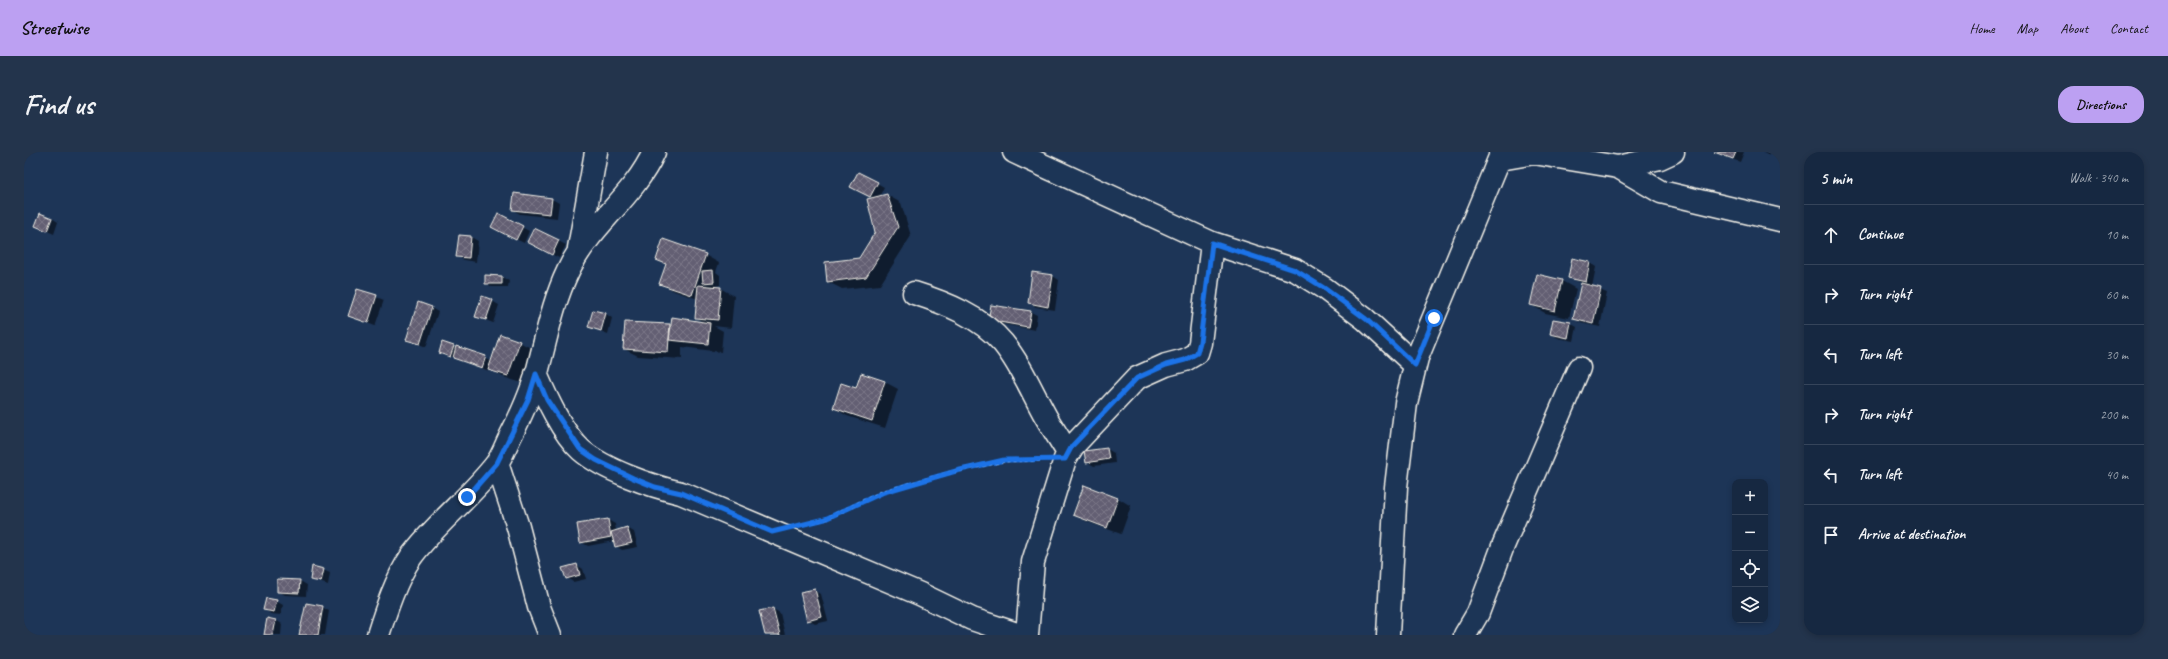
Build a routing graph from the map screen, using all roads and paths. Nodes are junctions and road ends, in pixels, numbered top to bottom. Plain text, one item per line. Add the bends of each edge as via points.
1 (596, 152) edge
2 (654, 152) edge
3 (1014, 152) edge
4 (1673, 152) edge
5 (1501, 155) edge
6 (1618, 167) junction
7 (1780, 220) edge
8 (1212, 243) junction
9 (579, 249) junction
10 (914, 293) dead end
11 (1415, 365) junction
12 (1579, 368) dead end
13 (536, 374) junction
14 (1067, 456) junction
15 (497, 463) junction
16 (810, 523) dead end
17 (378, 635) edge
18 (550, 635) edge
19 (1020, 635) edge
20 (1027, 635) edge
21 (1388, 635) edge
22 (1465, 635) edge

1 - 9 street
2 - 9 street via 647,167 629,192
3 - 8 street
4 - 6 street via 1660,158
5 - 6 street via 1534,153
5 - 11 street
6 - 7 street via 1661,192
8 - 11 street via 1301,274 1366,319
8 - 14 street via 1197,353 1137,378
9 - 13 street via 557,296
10 - 14 street via 962,312 1002,342 1032,388
11 - 21 street via 1406,403 1396,487
12 - 22 street via 1503,546 1478,613
13 - 15 street via 528,400
13 - 19 street via 547,400 562,424 580,449 596,460 655,487 681,493 867,571 972,619
14 - 16 path via 1004,460 956,471 884,492 825,519
14 - 20 street via 1033,562
15 - 17 street via 428,536 410,559
15 - 18 street via 518,527 539,607

